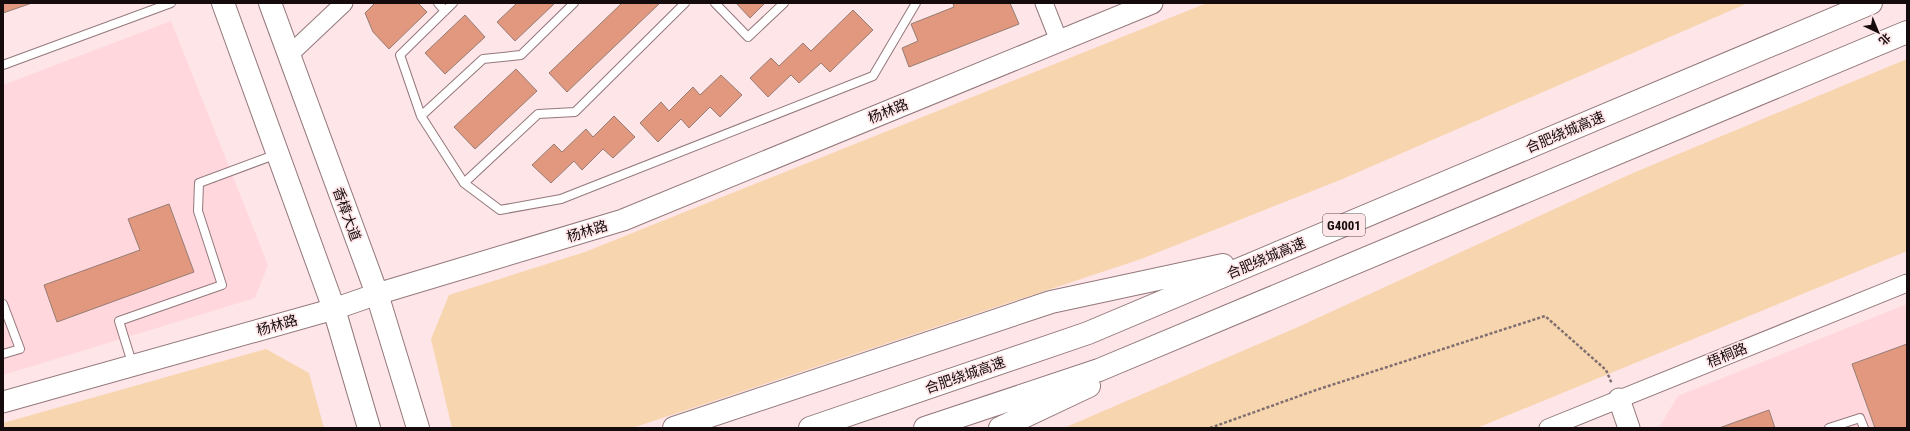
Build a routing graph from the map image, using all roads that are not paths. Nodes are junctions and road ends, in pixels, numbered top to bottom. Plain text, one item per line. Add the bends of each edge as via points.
1 (171, 3) edge
2 (223, 3) edge
3 (270, 3) edge
4 (344, 3) edge
5 (438, 3) edge
6 (453, 3) edge
7 (574, 3) edge
8 (685, 3) edge
9 (715, 3) edge
10 (784, 3) edge
11 (916, 3) edge
12 (1044, 3) edge
13 (1152, 3) edge
14 (1871, 3) edge
15 (445, 11) junction
16 (1907, 32) edge
17 (1060, 41) junction
18 (289, 55) junction
19 (3, 65) edge
20 (421, 116) junction
21 (278, 154) junction
22 (464, 183) junction
23 (1275, 254) junction
24 (1907, 283) edge
25 (1285, 292) junction
26 (377, 294) junction
27 (3, 304) edge
28 (334, 310) junction
29 (3, 354) edge
30 (133, 366) junction
31 (1619, 400) junction
32 (3, 402) edge
33 (369, 428) edge
34 (418, 428) edge
35 (674, 428) edge
36 (810, 428) edge
37 (925, 428) edge
38 (1000, 428) edge
39 (1548, 428) edge
40 (1629, 428) edge
41 (1829, 428) edge
42 (1864, 428) edge

1 - 19 lane
2 - 21 main road
3 - 18 main road, 香樟大道
4 - 18 street
5 - 15 lane
6 - 15 lane
7 - 20 lane via 521,56 483,59
8 - 22 lane via 575,112 538,114
9 - 10 lane via 748,37
11 - 22 lane via 873,76 561,199 500,210
12 - 17 street
13 - 17 street, 杨林路
14 - 23 main road, 合肥绕城高速 / G4001
15 - 20 lane via 400,55
16 - 25 main road
17 - 26 street, 杨林路 via 622,220
18 - 26 main road, 香樟大道
20 - 22 lane
21 - 28 main road
21 - 30 lane via 199,183 198,211 222,284 119,321
23 - 35 main road via 1051,302
23 - 36 main road, 合肥绕城高速 / G4001 via 1088,333
24 - 31 street, 梧桐路
25 - 37 main road via 1099,370
25 - 38 main road
26 - 28 street, 杨林路
26 - 34 main road, 香樟大道
27 - 29 lane via 20,349
28 - 30 street, 杨林路
28 - 33 main road
30 - 32 street, 杨林路
31 - 39 street, 梧桐路
31 - 40 street
41 - 42 lane via 1860,418

